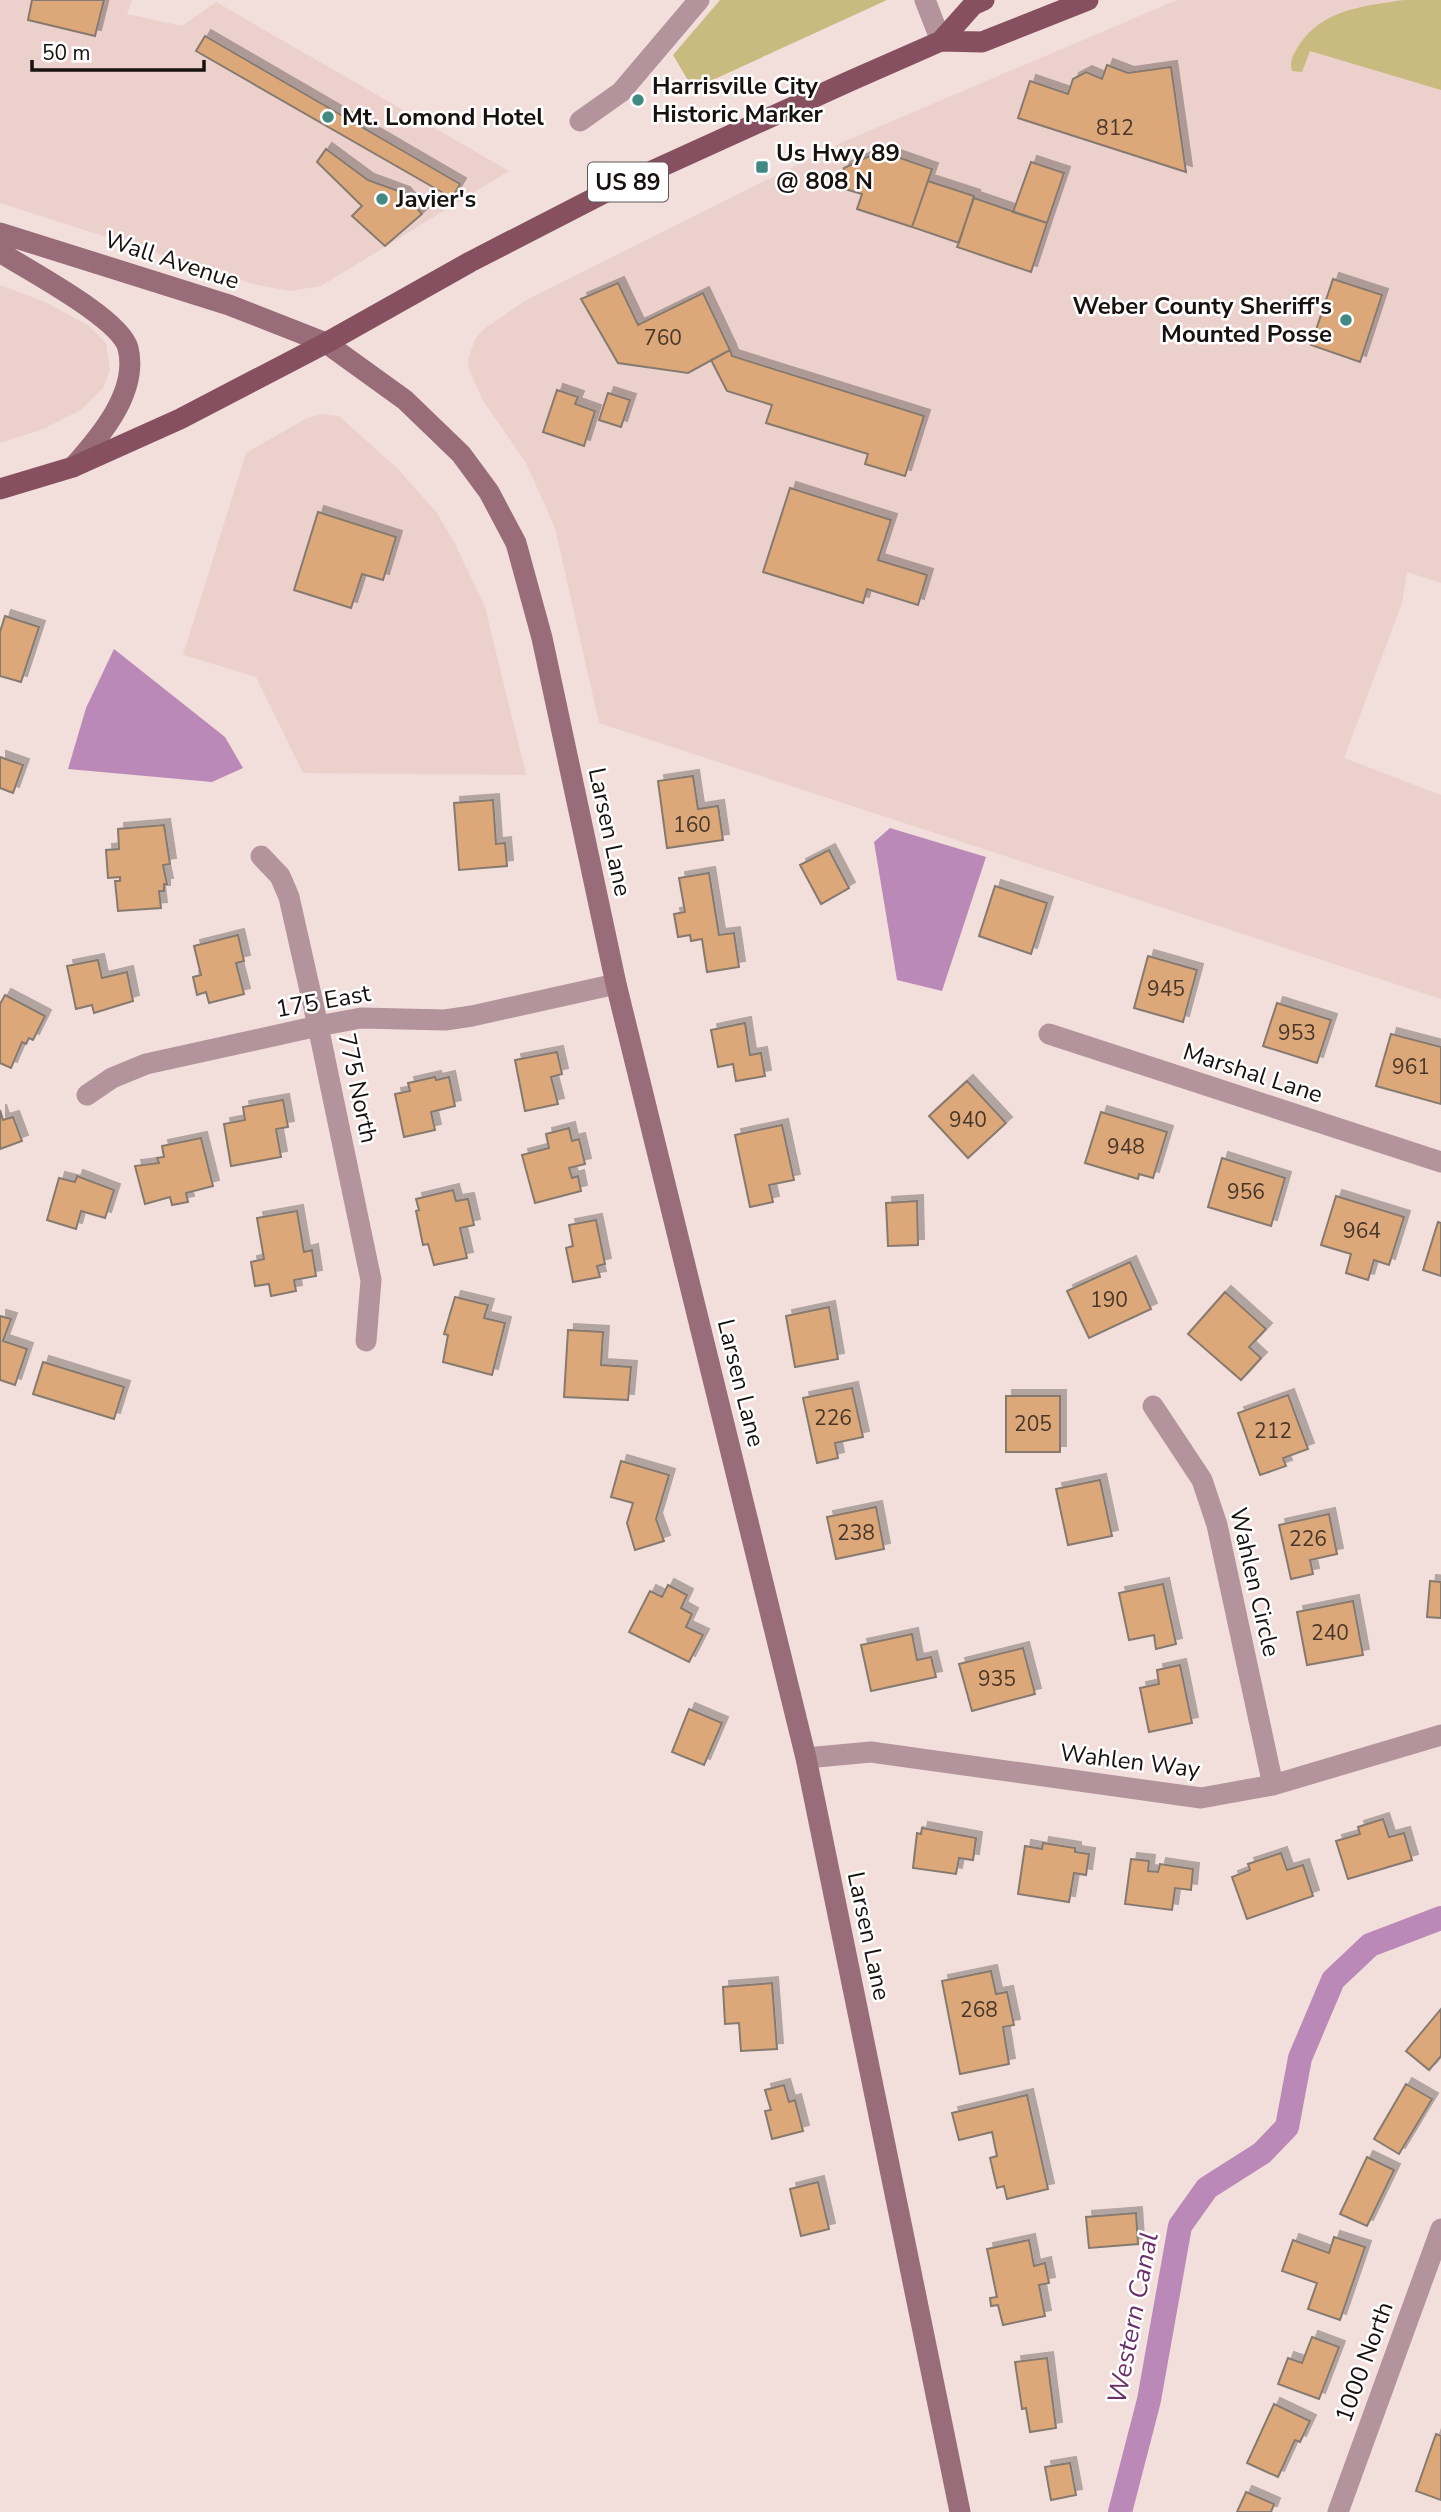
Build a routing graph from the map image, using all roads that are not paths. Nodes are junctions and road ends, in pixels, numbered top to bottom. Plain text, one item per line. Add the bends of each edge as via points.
1 (699, 0) edge
2 (925, 0) edge
3 (984, 0) edge
4 (1088, 0) edge
5 (941, 41) junction
6 (580, 121) dead end
7 (0, 233) edge
8 (0, 253) edge
9 (326, 343) junction
10 (73, 467) junction
11 (0, 489) edge
12 (261, 856) dead end
13 (616, 984) junction
14 (318, 1026) junction
15 (1049, 1034) dead end
16 (87, 1095) dead end
17 (1441, 1162) edge
18 (366, 1340) dead end
19 (1153, 1406) dead end
20 (1441, 1735) edge
21 (806, 1758) junction
22 (1273, 1784) junction
23 (1441, 2230) edge
24 (960, 2512) edge
25 (1338, 2512) edge

1 - 6 street via 621,92
2 - 5 street
3 - 5 main road, US 89 via 973,5
4 - 5 main road, US 89 via 982,42
5 - 9 main road, US 89 via 610,190
7 - 9 main road, Wall Avenue via 229,305
8 - 10 main road via 111,323 128,348 127,381 116,411
9 - 10 main road, US 89 via 180,419
9 - 13 main road, Larsen Lane via 405,400 461,454 489,492 516,543 539,626
10 - 11 main road, US 89
12 - 14 street, 775 North via 280,876 289,897
13 - 14 street, 175 East via 445,1020 361,1018
13 - 21 main road, Larsen Lane
14 - 16 street, 175 East via 146,1064
14 - 18 street, 775 North via 371,1280
15 - 17 street, Marshal Lane
19 - 22 street, Wahlen Circle via 1202,1480 1217,1525
20 - 22 street, Wahlen Way
21 - 22 street, Wahlen Way via 871,1752 1201,1798
21 - 24 main road, Larsen Lane
23 - 25 street, 1000 North

